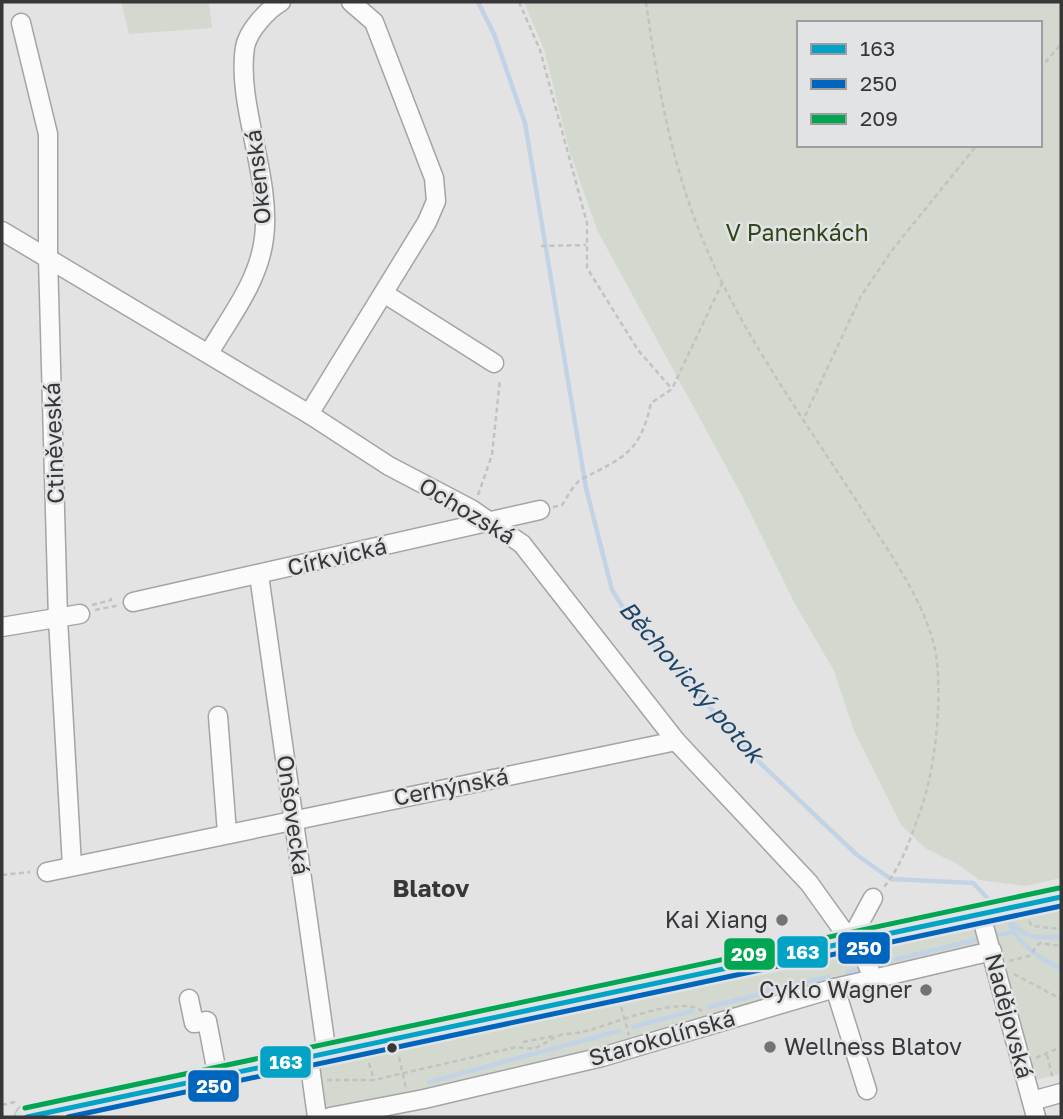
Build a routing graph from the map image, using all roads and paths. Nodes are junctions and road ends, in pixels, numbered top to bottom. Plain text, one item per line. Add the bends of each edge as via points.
1 (281, 2) edge
2 (351, 2) edge
3 (519, 2) edge
4 (646, 2) edge
5 (20, 23) dead end
6 (1061, 44) edge
7 (1042, 67) edge
8 (974, 147) edge
9 (2, 231) edge
10 (586, 245) junction
11 (541, 246) dead end
12 (48, 258) junction
13 (723, 281) junction
14 (385, 294) junction
15 (209, 353) junction
16 (495, 363) joint
17 (672, 389) junction
18 (310, 414) junction
19 (805, 418) junction
20 (471, 509) junction
21 (540, 510) joint
22 (489, 522) junction
23 (259, 575) junction
24 (133, 603) joint
25 (80, 614) joint
26 (58, 619) junction
27 (2, 627) edge
28 (218, 716) dead end
29 (677, 741) junction
30 (293, 818) junction
31 (226, 833) junction
32 (72, 866) junction
33 (47, 872) joint
34 (2, 875) edge
35 (886, 885) dead end
36 (1061, 897) edge
37 (873, 898) dead end
38 (1015, 907) junction
39 (981, 915) junction
40 (1061, 929) edge
41 (855, 939) junction
42 (1061, 946) edge
43 (994, 958) junction
44 (873, 978) junction
45 (835, 988) junction
46 (189, 999) dead end
47 (1061, 999) edge
48 (622, 1010) dead end
49 (623, 1018) junction
50 (713, 1024) junction
51 (557, 1036) junction
52 (523, 1042) dead end
53 (635, 1047) junction
54 (1061, 1047) edge
55 (399, 1054) dead end
56 (1047, 1055) junction
57 (318, 1057) junction
58 (369, 1061) dead end
59 (1022, 1062) junction
60 (403, 1074) junction
61 (218, 1078) junction
62 (321, 1079) dead end
63 (373, 1080) junction
64 (867, 1090) dead end
65 (1059, 1094) edge
66 (1034, 1109) edge
67 (27, 1117) edge
68 (317, 1117) edge
69 (330, 1117) edge

1 - 15 street, Okenská via 257,24 245,45 264,203 264,239 250,285
2 - 14 street via 374,22 434,178 436,201
3 - 10 path via 540,50 587,223
4 - 13 path via 661,106 685,193
5 - 12 street, Ctiněveská via 48,134
6 - 7 path
8 - 19 path via 893,248 861,296
9 - 12 street, Ochozská
10 - 11 path
10 - 17 path via 587,268 638,350
12 - 15 street, Ochozská
12 - 26 street, Ctiněveská
13 - 17 path
13 - 19 path
14 - 16 street
14 - 18 street
15 - 18 street, Ochozská
16 - 20 path via 500,374 492,455
17 - 21 path via 651,403 647,421 627,455 580,480 562,505
18 - 20 street, Ochozská via 389,466
19 - 35 path via 909,585 934,645 938,718 930,783
20 - 22 street, Ochozská
21 - 22 street, Církvická
22 - 23 street, Církvická
22 - 29 street, Ochozská via 522,544
23 - 24 street, Církvická
23 - 30 street, Onšovecká
24 - 25 path
25 - 26 street
26 - 27 street
26 - 32 street, Ctiněveská
28 - 31 street
29 - 30 street, Cerhýnská
29 - 41 street, Ochozská
30 - 31 street, Cerhýnská
30 - 57 street, Onšovecká
31 - 32 street, Cerhýnská
32 - 33 street, Cerhýnská
33 - 34 path
36 - 38 main road
37 - 41 street
38 - 39 main road
38 - 40 path via 1032,926
39 - 41 main road
39 - 43 street, Nadějovská
41 - 44 street, Ochozská
41 - 57 main road
42 - 43 path via 1040,943 1032,953
43 - 44 street, Starokolínská
43 - 47 path
43 - 59 street, Nadějovská
44 - 45 street, Starokolínská
45 - 50 street, Starokolínská
45 - 64 street
46 - 61 street via 194,1023 207,1021
48 - 49 path
49 - 50 path via 697,1007
49 - 51 path
49 - 53 path
50 - 53 street, Starokolínská
51 - 52 path
51 - 60 path via 540,1048 517,1047
53 - 69 street, Starokolínská
54 - 56 path
55 - 60 path
56 - 59 path
56 - 65 path
57 - 61 main road
57 - 68 street, Onšovecká
58 - 63 path
59 - 66 street, Nadějovská
60 - 63 path
61 - 67 main road
62 - 63 path
65 - 66 street

